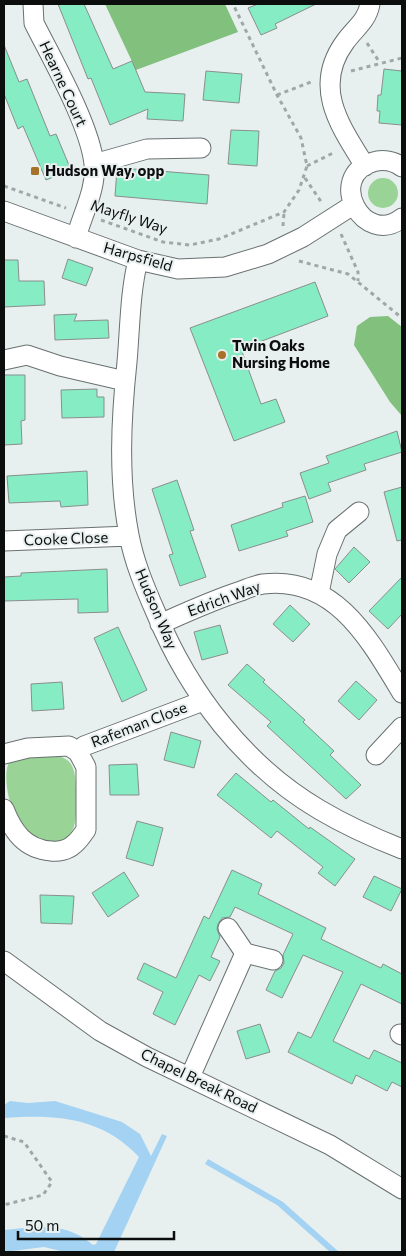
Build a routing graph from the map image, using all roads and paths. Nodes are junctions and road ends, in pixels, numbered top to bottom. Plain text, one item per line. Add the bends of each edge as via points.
1 (33, 4) edge
2 (232, 4) edge
3 (370, 4) edge
4 (352, 145) junction
5 (201, 148) dead end
6 (94, 164) junction
7 (307, 166) junction
8 (365, 166) junction
9 (402, 167) edge
10 (305, 178) junction
11 (4, 186) edge
12 (323, 205) dead end
13 (353, 205) junction
14 (4, 210) edge
15 (284, 212) junction
16 (83, 214) junction
17 (401, 221) edge
18 (343, 237) dead end
19 (76, 238) junction
20 (288, 246) junction
21 (138, 260) junction
22 (358, 282) junction
23 (402, 318) edge
24 (4, 360) edge
25 (125, 381) junction
26 (359, 512) dead end
27 (129, 536) junction
28 (4, 541) edge
29 (319, 593) junction
30 (160, 624) junction
31 (397, 669) edge
32 (402, 693) edge
33 (203, 701) junction
34 (402, 727) edge
35 (78, 752) junction
36 (4, 754) edge
37 (376, 755) dead end
38 (4, 809) edge
39 (402, 850) edge
40 (228, 928) dead end
41 (245, 953) junction
42 (272, 960) dead end
43 (4, 961) edge
44 (190, 1077) junction
45 (4, 1136) edge
46 (402, 1189) edge
47 (4, 1205) edge

1 - 6 street, Hearne Court via 34,23 84,127
2 - 7 path via 276,95 301,138
3 - 4 street via 368,16 345,41 335,58 330,76 329,92 337,121
4 - 7 path
4 - 8 street
5 - 6 street via 147,149
6 - 16 street, Hearne Court
7 - 10 path
8 - 9 street via 386,160
8 - 13 street via 352,183
10 - 12 path
10 - 15 path
11 - 16 path, Mayfly Way
13 - 17 street via 364,219 373,223 381,225
13 - 20 street, Harpsfield
14 - 19 street, Harpsfield
15 - 16 path, Mayfly Way via 218,239 190,245 163,242
15 - 20 path via 283,230
16 - 19 street, Hearne Court
18 - 22 path via 358,272
19 - 21 street, Harpsfield
20 - 21 street, Harpsfield via 225,267 178,270
20 - 22 path via 299,261 342,272
21 - 25 street, Hudson Way
22 - 23 path
24 - 25 street via 27,355
25 - 27 street, Hudson Way via 121,460
26 - 29 street via 337,530
27 - 28 street, Cooke Close
27 - 30 street, Hudson Way via 139,575
29 - 30 street, Edrich Way via 290,584 261,584 213,600
29 - 31 street, Edrich Way via 343,609
30 - 33 street, Hudson Way via 183,671
31 - 32 street, Edrich Way
33 - 35 street, Rafeman Close via 84,746
33 - 39 street, Hudson Way via 245,751 280,782 319,810
34 - 37 street
35 - 36 street, Rafeman Close via 70,746 28,748
35 - 38 street, Rafeman Close via 86,768 86,830 73,846 57,852 37,850 20,838
40 - 41 street
41 - 42 street
41 - 44 street
43 - 44 street, Chapel Break Road via 100,1031
44 - 46 street, Chapel Break Road via 330,1145
45 - 47 path via 24,1142 52,1182 43,1195

